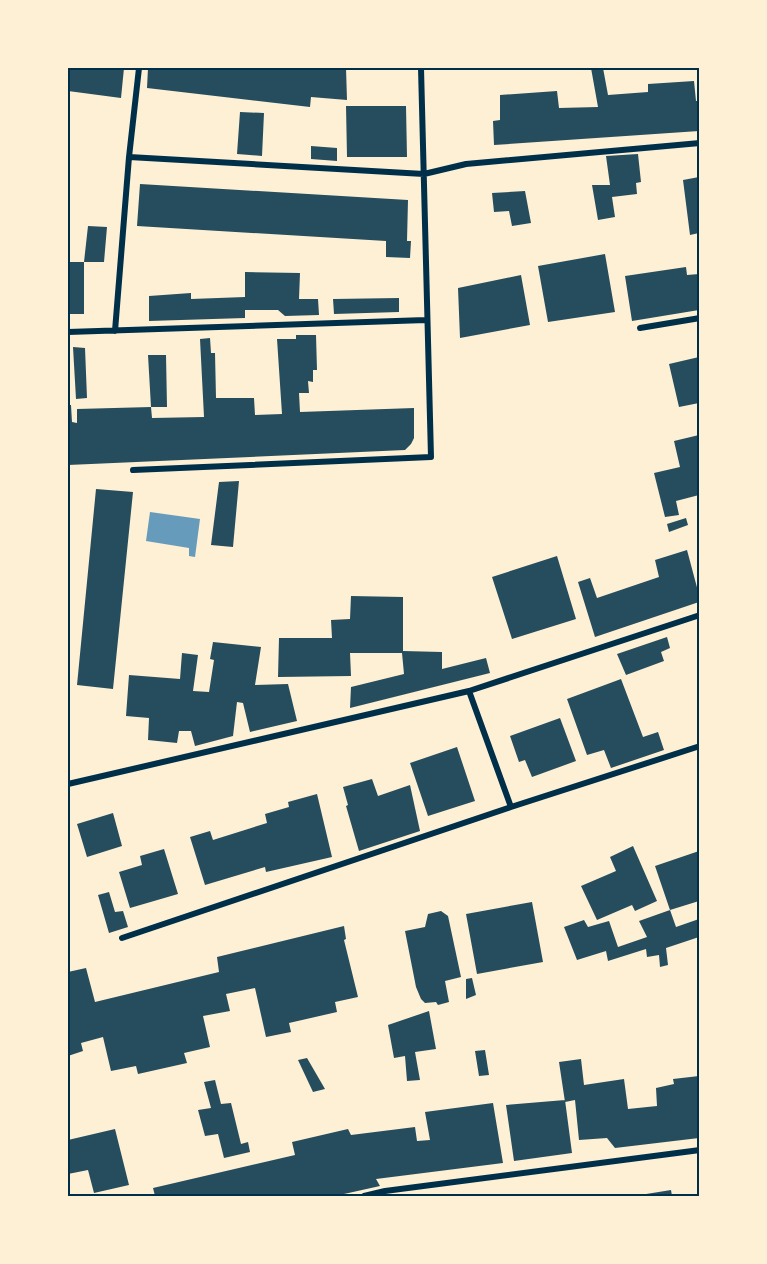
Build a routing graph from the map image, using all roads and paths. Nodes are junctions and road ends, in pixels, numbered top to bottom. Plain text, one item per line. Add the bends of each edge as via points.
1 (139, 68) edge
2 (421, 68) edge
3 (699, 143) edge
4 (129, 157) junction
5 (424, 174) junction
6 (699, 318) edge
7 (426, 320) junction
8 (640, 328) dead end
9 (115, 331) junction
10 (68, 332) edge
11 (133, 470) dead end
12 (699, 615) edge
13 (470, 692) junction
14 (699, 746) edge
15 (68, 784) edge
16 (511, 807) junction
17 (122, 938) dead end
18 (699, 1150) edge
19 (364, 1197) edge

1 - 4 street
2 - 5 street
3 - 5 street via 466,164
4 - 5 street
4 - 9 street
5 - 7 street
6 - 8 street
7 - 9 street
7 - 11 street via 431,457
9 - 10 street
12 - 13 street
13 - 15 street
13 - 16 street
14 - 16 street
16 - 17 street
18 - 19 street via 385,1191

